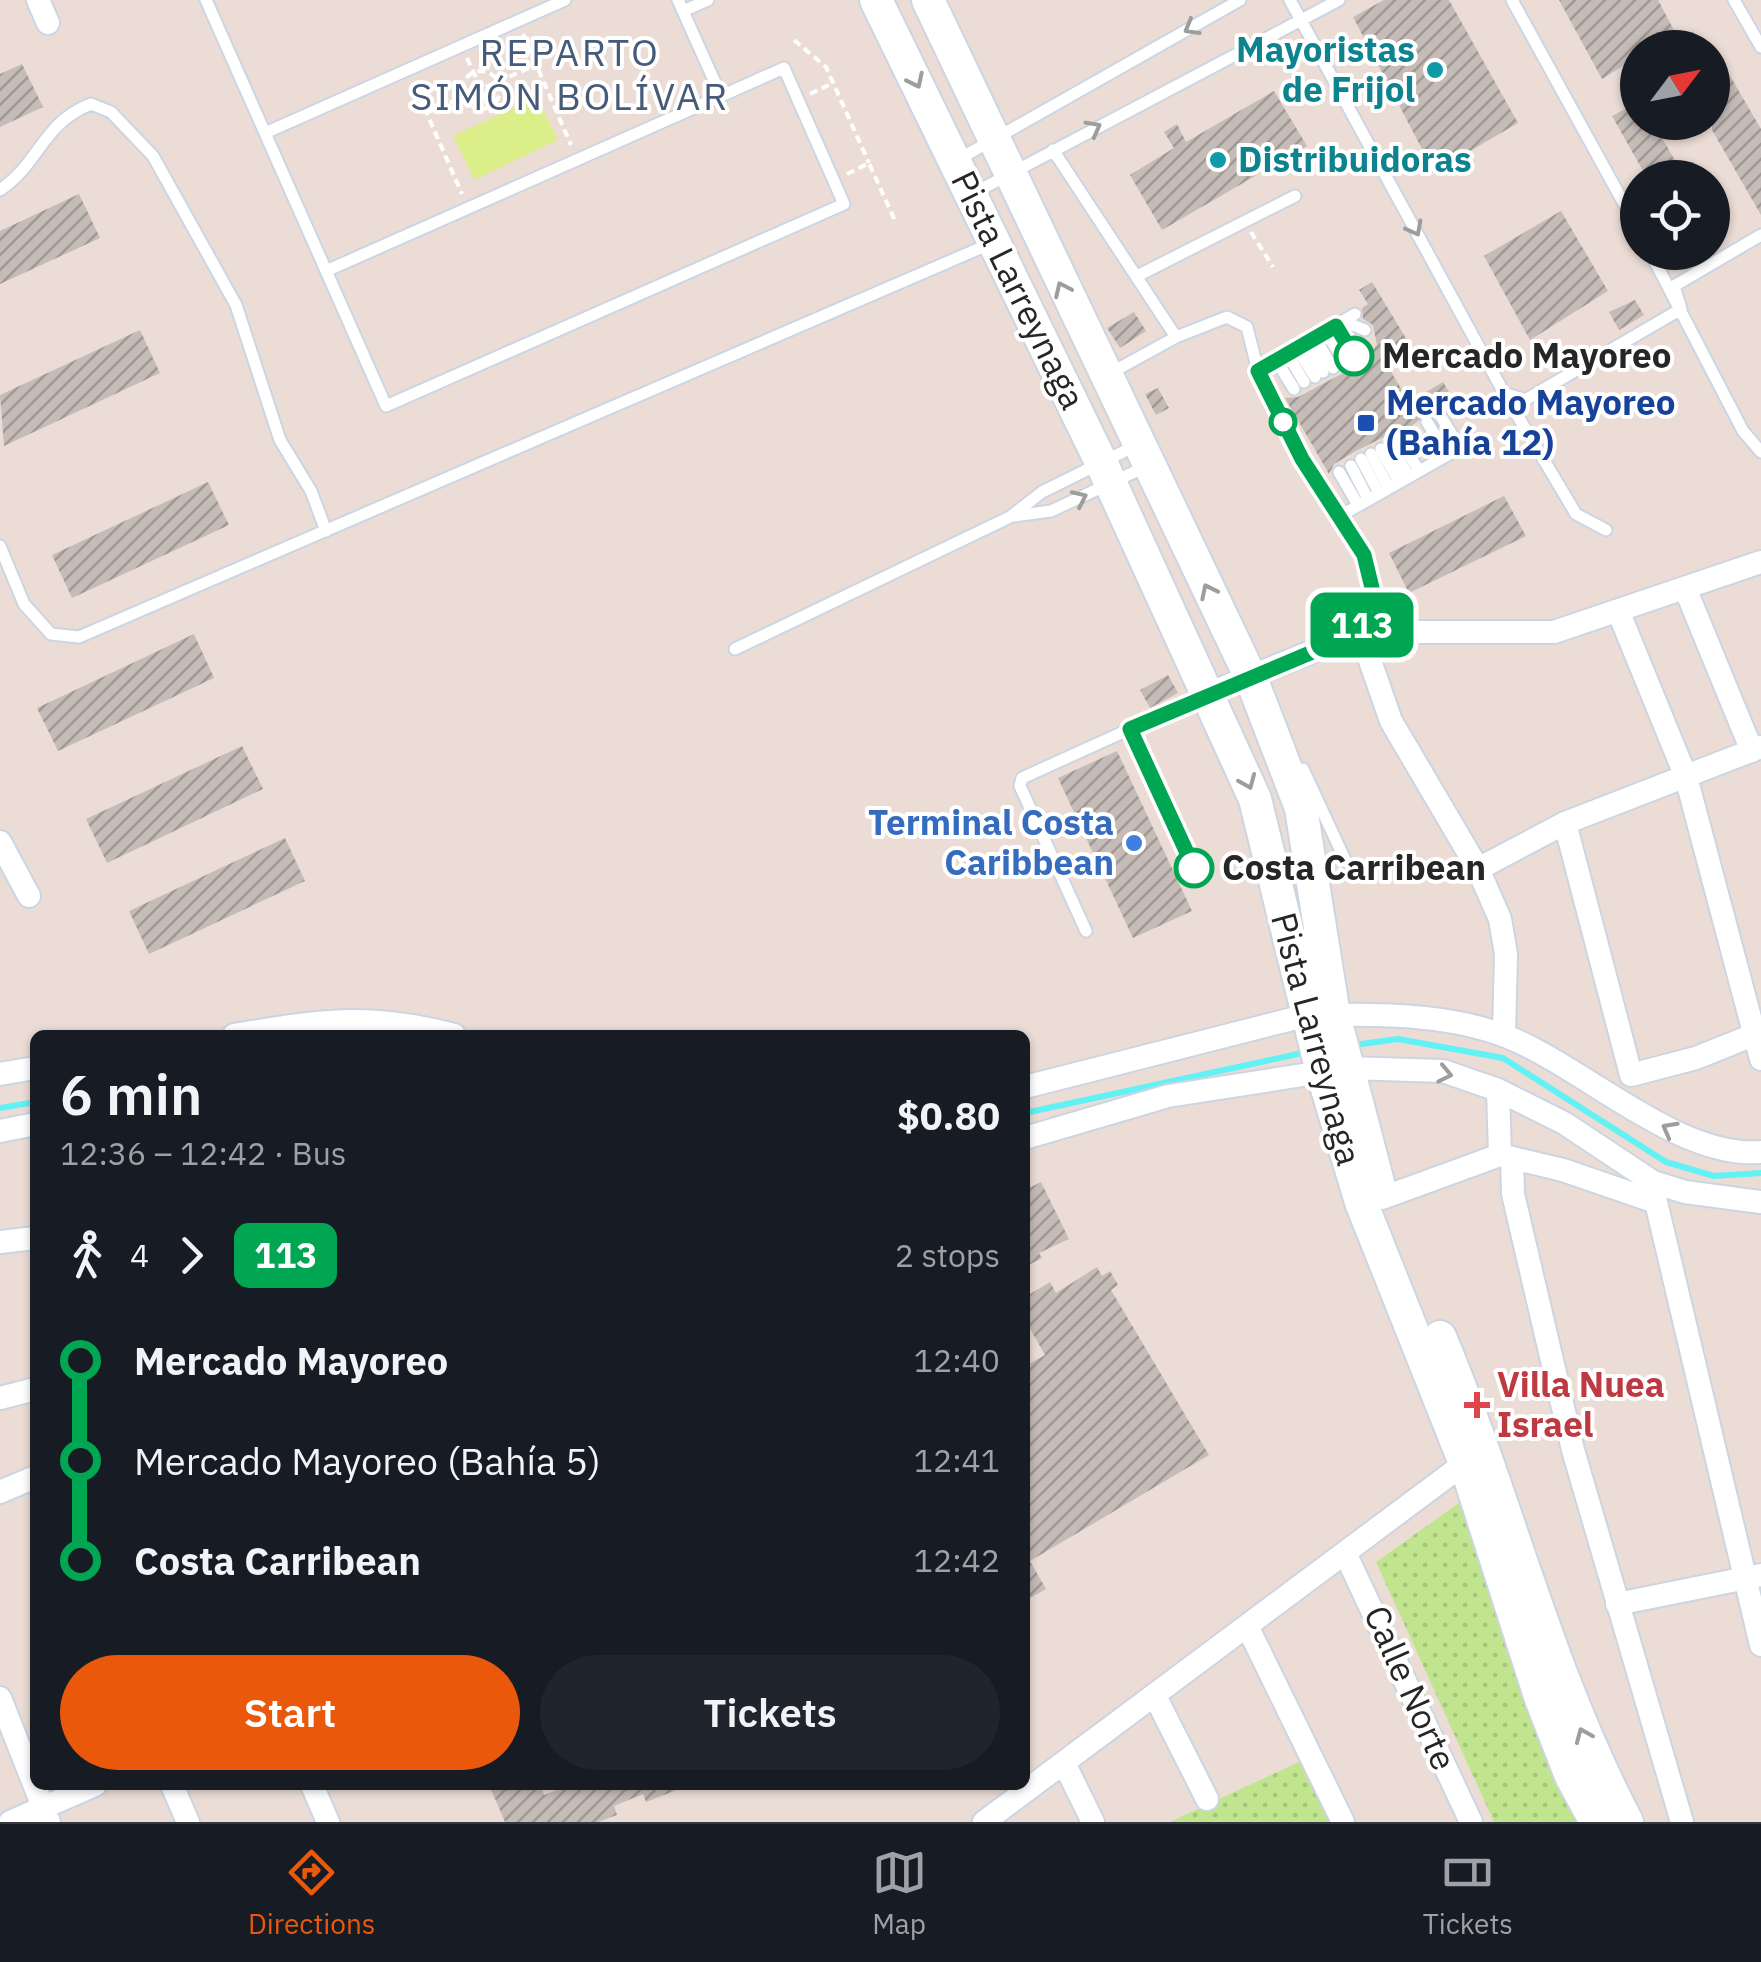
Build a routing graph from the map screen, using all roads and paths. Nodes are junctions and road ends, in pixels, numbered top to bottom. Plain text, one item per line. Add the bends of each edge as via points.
1 (38, 0) edge
2 (206, 0) edge
3 (564, 0) edge
4 (708, 0) edge
5 (876, 0) edge
6 (928, 0) edge
7 (1240, 0) edge
8 (1290, 0) edge
9 (1340, 0) edge
10 (1512, 0) edge
11 (1734, 0) edge
12 (680, 6) edge
13 (1302, 20) junction
14 (517, 21) junction
15 (48, 22) dead end
16 (794, 40) dead end
17 (462, 46) junction
18 (1761, 47) edge
19 (536, 65) junction
20 (407, 70) junction
21 (474, 73) junction
22 (501, 80) junction
23 (833, 83) junction
24 (481, 89) junction
25 (721, 96) junction
26 (460, 98) junction
27 (798, 100) junction
28 (488, 106) junction
29 (426, 113) junction
30 (492, 113) dead end
31 (265, 132) junction
32 (992, 140) junction
33 (1053, 150) junction
34 (577, 160) junction
35 (955, 161) junction
36 (870, 163) junction
37 (1008, 174) junction
38 (834, 180) junction
39 (0, 190) edge
40 (972, 194) junction
41 (1296, 196) dead end
42 (1620, 196) edge
43 (468, 208) junction
44 (896, 223) dead end
45 (1246, 224) junction
46 (1761, 235) edge
47 (995, 242) junction
48 (1274, 268) dead end
49 (1660, 270) edge
50 (326, 271) junction
51 (1138, 275) junction
52 (1681, 308) junction
53 (1355, 314) dead end
54 (1365, 330) dead end
55 (1176, 337) junction
56 (1310, 340) junction
57 (1258, 371) junction
58 (1324, 372) junction
59 (1104, 377) junction
60 (1504, 393) junction
61 (1440, 414) dead end
62 (1427, 422) dead end
63 (1761, 452) edge
64 (1370, 454) junction
65 (1142, 455) junction
66 (1447, 455) junction
67 (1106, 473) junction
68 (1389, 488) junction
69 (1010, 516) junction
70 (1340, 516) junction
71 (326, 530) junction
72 (1606, 530) dead end
73 (0, 546) edge
74 (1758, 570) edge
75 (1685, 588) junction
76 (1619, 613) junction
77 (1360, 632) junction
78 (736, 649) dead end
79 (1251, 678) junction
80 (1210, 693) junction
81 (1130, 729) junction
82 (1756, 749) edge
83 (1279, 751) junction
84 (1686, 777) junction
85 (1566, 823) junction
86 (0, 842) edge
87 (1346, 862) dead end
88 (1194, 868) dead end
89 (1478, 869) junction
90 (29, 896) dead end
91 (1086, 930) dead end
92 (1322, 1019) junction
93 (265, 1030) edge
94 (435, 1030) edge
95 (1758, 1033) edge
96 (1504, 1036) junction
97 (1761, 1059) edge
98 (1334, 1068) junction
99 (30, 1069) edge
100 (0, 1074) edge
101 (1030, 1086) edge
102 (1498, 1090) junction
103 (30, 1125) edge
104 (0, 1130) edge
105 (1030, 1137) edge
106 (1761, 1152) edge
107 (1506, 1156) junction
108 (1684, 1192) junction
109 (1382, 1198) junction
110 (1656, 1202) junction
111 (1761, 1202) edge
112 (30, 1239) edge
113 (0, 1242) edge
114 (30, 1390) edge
115 (0, 1398) edge
116 (1465, 1464) junction
117 (30, 1479) edge
118 (0, 1492) edge
119 (1346, 1555) junction
120 (1752, 1576) edge
121 (1617, 1604) junction
122 (1248, 1628) junction
123 (1761, 1644) edge
124 (1155, 1696) junction
125 (0, 1698) edge
126 (1064, 1763) junction
127 (30, 1774) edge
128 (1030, 1788) edge
129 (36, 1790) edge
130 (87, 1790) edge
131 (174, 1790) edge
132 (314, 1790) edge
133 (1027, 1790) edge
134 (1207, 1799) dead end
135 (46, 1815) edge
136 (10, 1822) edge
137 (188, 1822) edge
138 (328, 1822) edge
139 (984, 1822) edge
140 (1094, 1822) edge
141 (1344, 1822) edge
142 (1471, 1822) edge
143 (1596, 1822) edge
144 (1627, 1822) edge
145 (1682, 1822) edge

1 - 15 street
2 - 31 lane
3 - 14 lane
4 - 12 lane
5 -> 35 main road, Pista Larreynaga
6 - 32 main road, Pista Larreynaga
7 -> 32 lane
8 - 13 lane
9 - 13 lane
10 - 42 lane
11 - 18 lane
12 - 25 lane
33 -> 13 lane
13 -> 60 lane
14 - 17 lane
14 - 19 path
16 - 23 path
17 - 20 lane
17 - 21 path
19 - 22 path
19 - 34 path
20 - 29 path
20 - 31 lane
21 - 22 path
21 - 24 path
21 - 26 path
22 - 24 path
22 - 28 path via 502,92
23 - 27 path
23 - 36 path
24 - 26 path
24 - 28 path
25 - 27 lane via 784,68
25 - 34 lane
26 - 28 path via 468,107
26 - 29 path
27 - 38 lane
28 - 30 path
29 - 43 path
31 - 50 lane
32 - 35 lane
32 - 37 main road, Pista Larreynaga
33 - 37 lane
33 - 51 lane
34 - 43 lane
35 - 40 main road, Pista Larreynaga
36 - 38 path
36 - 44 path
37 - 40 lane
59 -> 37 main road, Pista Larreynaga
38 - 50 lane via 844,204 386,406
39 - 71 lane via 23,174 47,132 68,113 91,104 137,134 236,305 280,440
40 - 47 main road, Pista Larreynaga
41 - 45 lane
43 - 50 lane
45 - 48 path
45 - 51 lane
46 - 52 lane via 1674,286
47 - 67 main road, Pista Larreynaga
47 - 71 lane
49 - 52 lane
51 - 55 lane
52 - 60 lane via 1525,400
52 - 63 lane via 1743,431
53 - 56 lane
54 - 56 lane
55 - 57 lane via 1238,318 1248,326
55 - 59 lane
56 - 57 lane
56 - 58 lane
56 - 58 lane
56 - 58 lane
57 - 70 lane via 1302,459
59 - 65 main road, Pista Larreynaga
60 - 72 lane via 1576,514
61 - 66 lane via 1460,448
62 - 66 lane
64 - 68 lane
64 - 68 lane
64 - 68 lane
65 - 67 lane
65 - 67 lane
79 -> 65 main road, Pista Larreynaga
66 - 68 lane
67 - 69 lane via 1042,492
69 -> 67 lane via 1051,512
67 - 80 main road, Pista Larreynaga
68 - 70 lane
69 - 78 lane
70 - 77 lane via 1364,555 1373,592
71 - 73 lane via 79,636 50,634 24,604
74 - 75 street
75 - 76 street
75 - 82 street
76 - 77 street via 1554,632
76 - 84 street
77 - 79 street
77 - 89 street via 1391,721
79 - 80 street
79 - 83 main road, Pista Larreynaga
80 - 81 lane
80 -> 92 main road, Pista Larreynaga via 1256,799
81 - 88 lane
81 - 91 lane via 1020,782
82 - 84 street
83 - 87 lane via 1290,750 1298,759
83 - 92 main road, Pista Larreynaga via 1301,808
84 - 85 street
84 - 95 street
85 - 89 street
85 - 95 street via 1631,1075
86 - 90 street
89 - 96 street via 1500,919 1506,954
92 - 96 street via 1393,1014
92 - 98 main road, Pista Larreynaga
92 - 101 street
93 - 94 street via 338,1018
95 - 97 street
106 -> 96 street via 1736,1154 1673,1134 1617,1095
98 -> 102 street via 1443,1072
98 - 105 street via 1168,1096
98 - 109 main road, Pista Larreynaga
98 - 116 main road, Pista Larreynaga via 1361,1202
99 - 100 street
102 - 107 street
102 - 108 street via 1564,1123 1653,1182
103 - 104 street
107 - 109 street
107 - 110 street
107 - 121 street via 1573,1450
108 - 110 street
108 - 111 street
144 -> 109 main road, Pista Larreynaga via 1571,1706 1476,1422
110 - 120 street
112 - 113 street
114 - 115 street
116 - 119 street
116 - 143 main road, Pista Larreynaga via 1541,1699
117 - 118 street
119 - 122 street
119 - 142 street, Calle Norte
120 - 121 street
120 - 123 street
121 - 145 street
122 - 124 street
122 - 141 street
124 - 126 street
124 - 134 street
125 - 127 street
126 - 128 street
126 - 140 street
129 - 135 street
130 - 135 street
131 - 137 street
132 - 138 street
133 - 139 street
135 - 136 street

